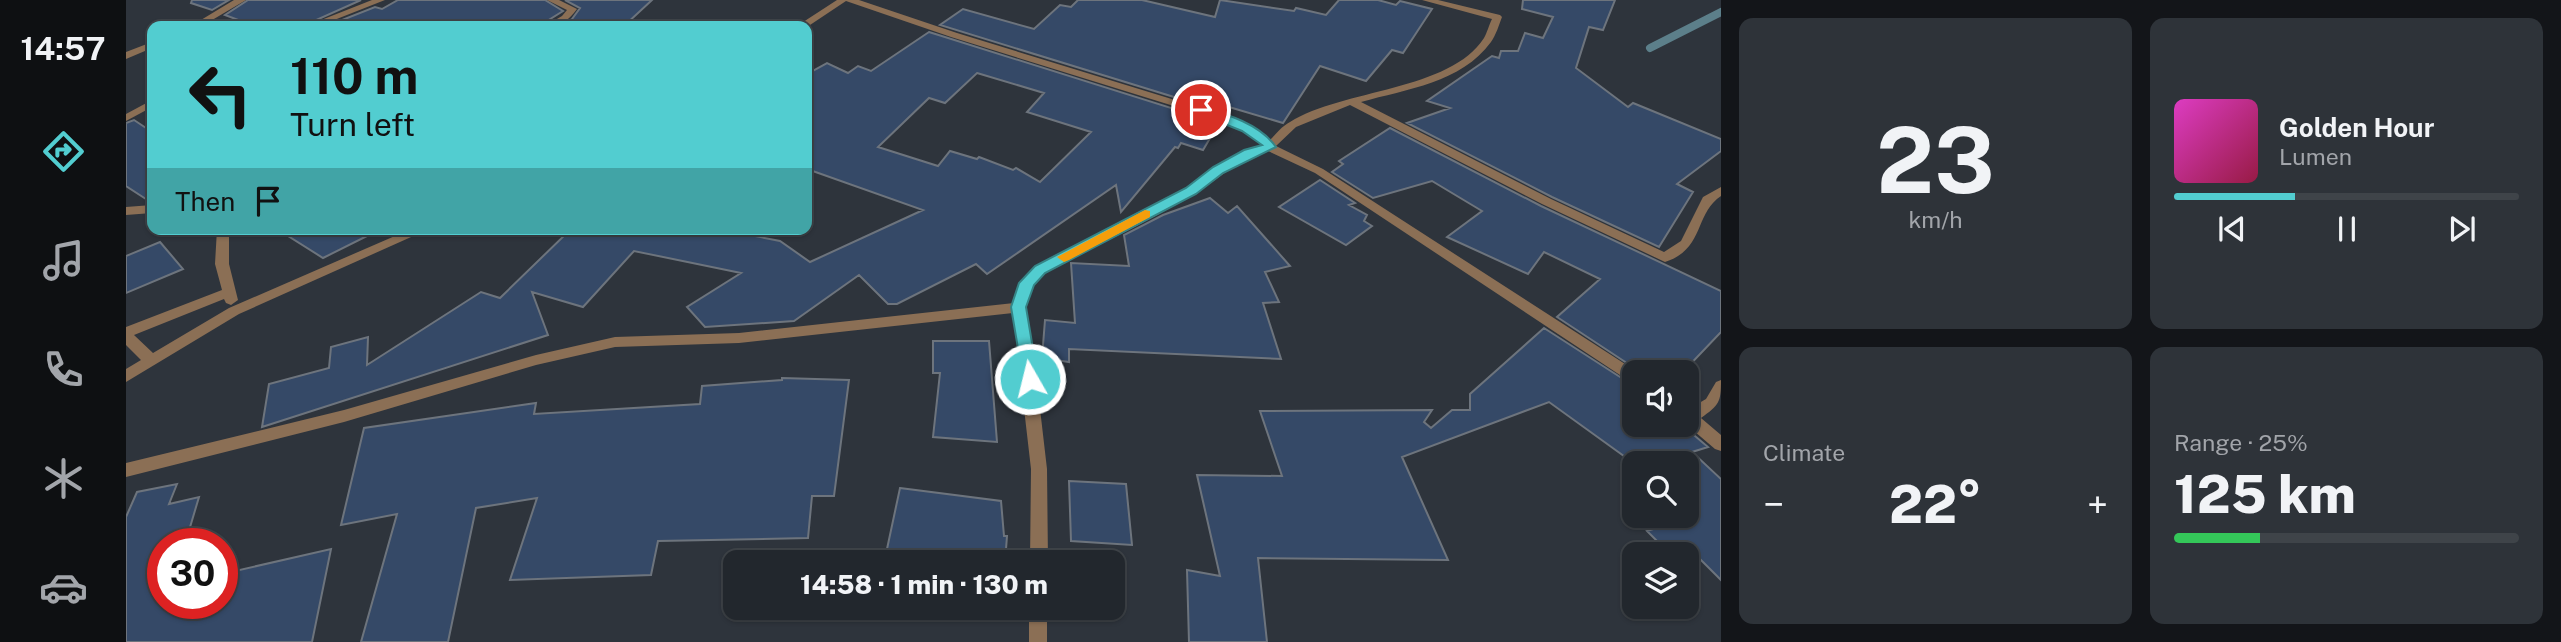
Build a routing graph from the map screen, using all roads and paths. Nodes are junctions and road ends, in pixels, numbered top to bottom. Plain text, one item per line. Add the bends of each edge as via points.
1 (241, 0) edge
2 (380, 0) edge
3 (552, 0) edge
4 (843, 0) edge
5 (850, 0) edge
6 (1427, 0) edge
7 (205, 21) edge
8 (324, 21) edge
9 (559, 21) edge
10 (810, 21) edge
11 (147, 47) edge
12 (126, 56) edge
13 (1351, 101) junction
14 (147, 106) edge
15 (126, 118) edge
16 (1269, 147) junction
17 (1721, 191) edge
18 (147, 209) edge
19 (126, 211) edge
20 (223, 235) edge
21 (409, 235) edge
22 (229, 292) junction
23 (1018, 307) junction
24 (234, 311) junction
25 (126, 335) edge
26 (152, 361) junction
27 (1622, 369) edge
28 (126, 376) edge
29 (1721, 386) edge
30 (1699, 411) edge
31 (1699, 425) edge
32 (1721, 444) edge
33 (126, 470) edge
34 (1038, 550) edge
35 (1038, 620) edge
36 (1038, 642) edge

1 - 7 street
2 - 8 street
3 - 9 street via 572,9
4 - 10 street
5 - 16 street via 1223,118 1263,138
6 - 13 street via 1497,17 1496,26 1467,61 1444,76
11 - 12 street
13 - 16 street via 1292,125
13 - 17 street via 1557,209 1665,258 1686,244 1707,200
14 - 15 street
16 - 23 street via 1249,153 1191,191 1040,270 1027,283
16 - 27 street via 1319,171
18 - 19 street
20 - 22 street via 222,264
21 - 24 street
22 - 24 street
22 - 25 street
23 - 33 street via 739,338 615,342
23 - 34 street via 1039,469
24 - 26 street
25 - 26 street
26 - 28 street
29 - 30 street via 1711,403
31 - 32 street
35 - 36 street

